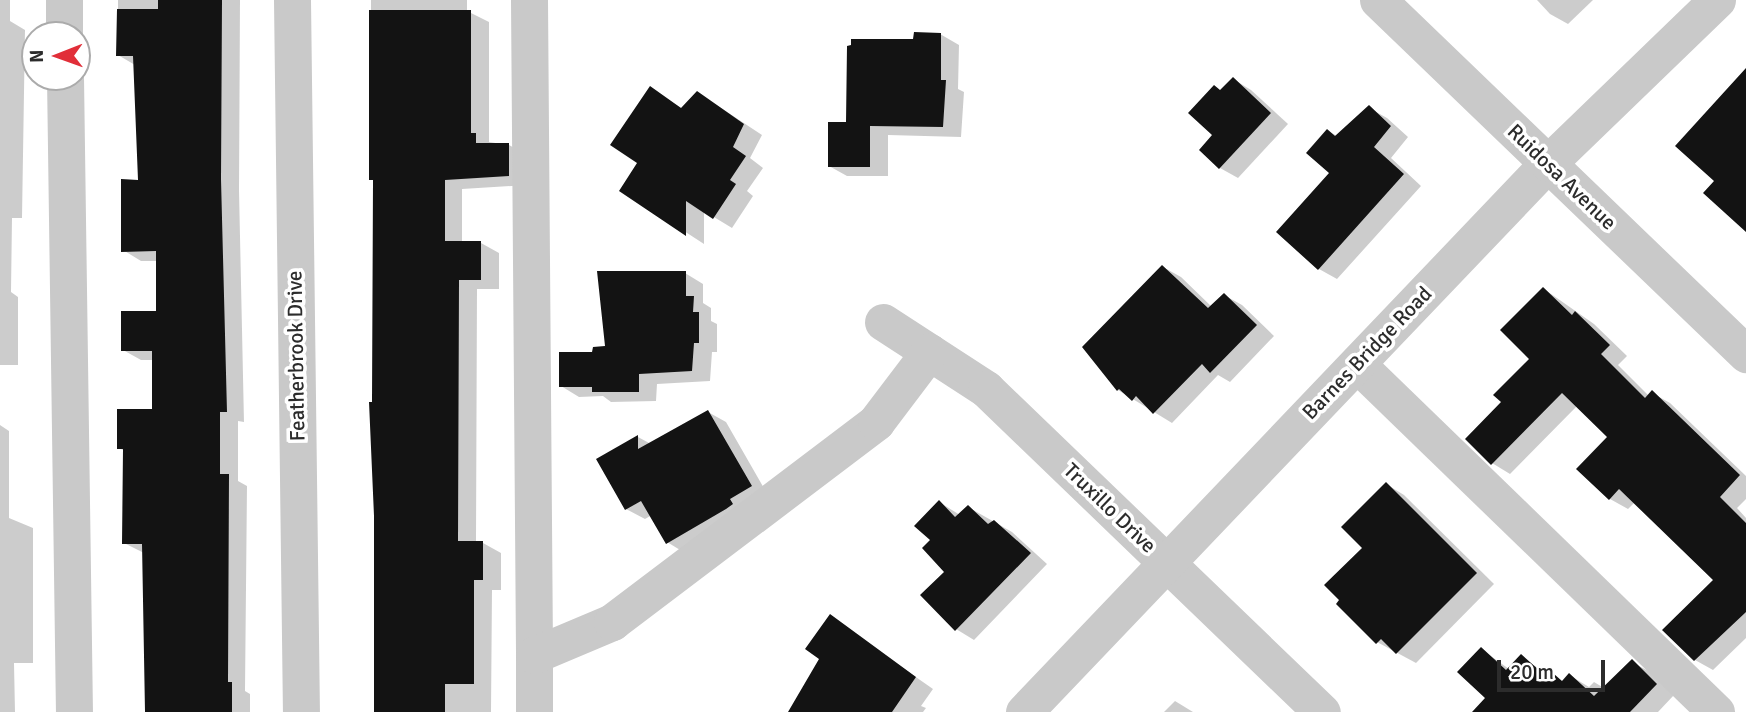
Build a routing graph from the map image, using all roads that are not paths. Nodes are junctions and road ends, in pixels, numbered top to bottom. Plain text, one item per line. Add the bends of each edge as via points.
1 (64, 0) edge
2 (292, 0) edge
3 (529, 0) edge
4 (1378, 0) edge
5 (1717, 0) edge
6 (64, 21) edge
7 (65, 91) edge
8 (1548, 163) junction
9 (883, 322) dead end
10 (929, 352) junction
11 (1746, 354) edge
12 (1357, 364) junction
13 (1165, 562) junction
14 (534, 656) junction
15 (74, 712) edge
16 (300, 712) edge
17 (534, 712) edge
18 (1024, 712) edge
19 (1322, 712) edge
20 (1716, 712) edge

1 - 6 street
2 - 16 street, Featherbrook Drive
3 - 14 street
4 - 8 street, Ruidosa Avenue
5 - 8 street, Barnes Bridge Road
7 - 15 street
8 - 11 street, Ruidosa Avenue
8 - 12 street, Barnes Bridge Road
9 - 10 street, Truxillo Drive
10 - 13 street, Truxillo Drive via 986,389
10 - 14 street via 876,422 612,622
12 - 13 street, Barnes Bridge Road
12 - 20 street
13 - 18 street, Barnes Bridge Road
13 - 19 street, Truxillo Drive
14 - 17 street

